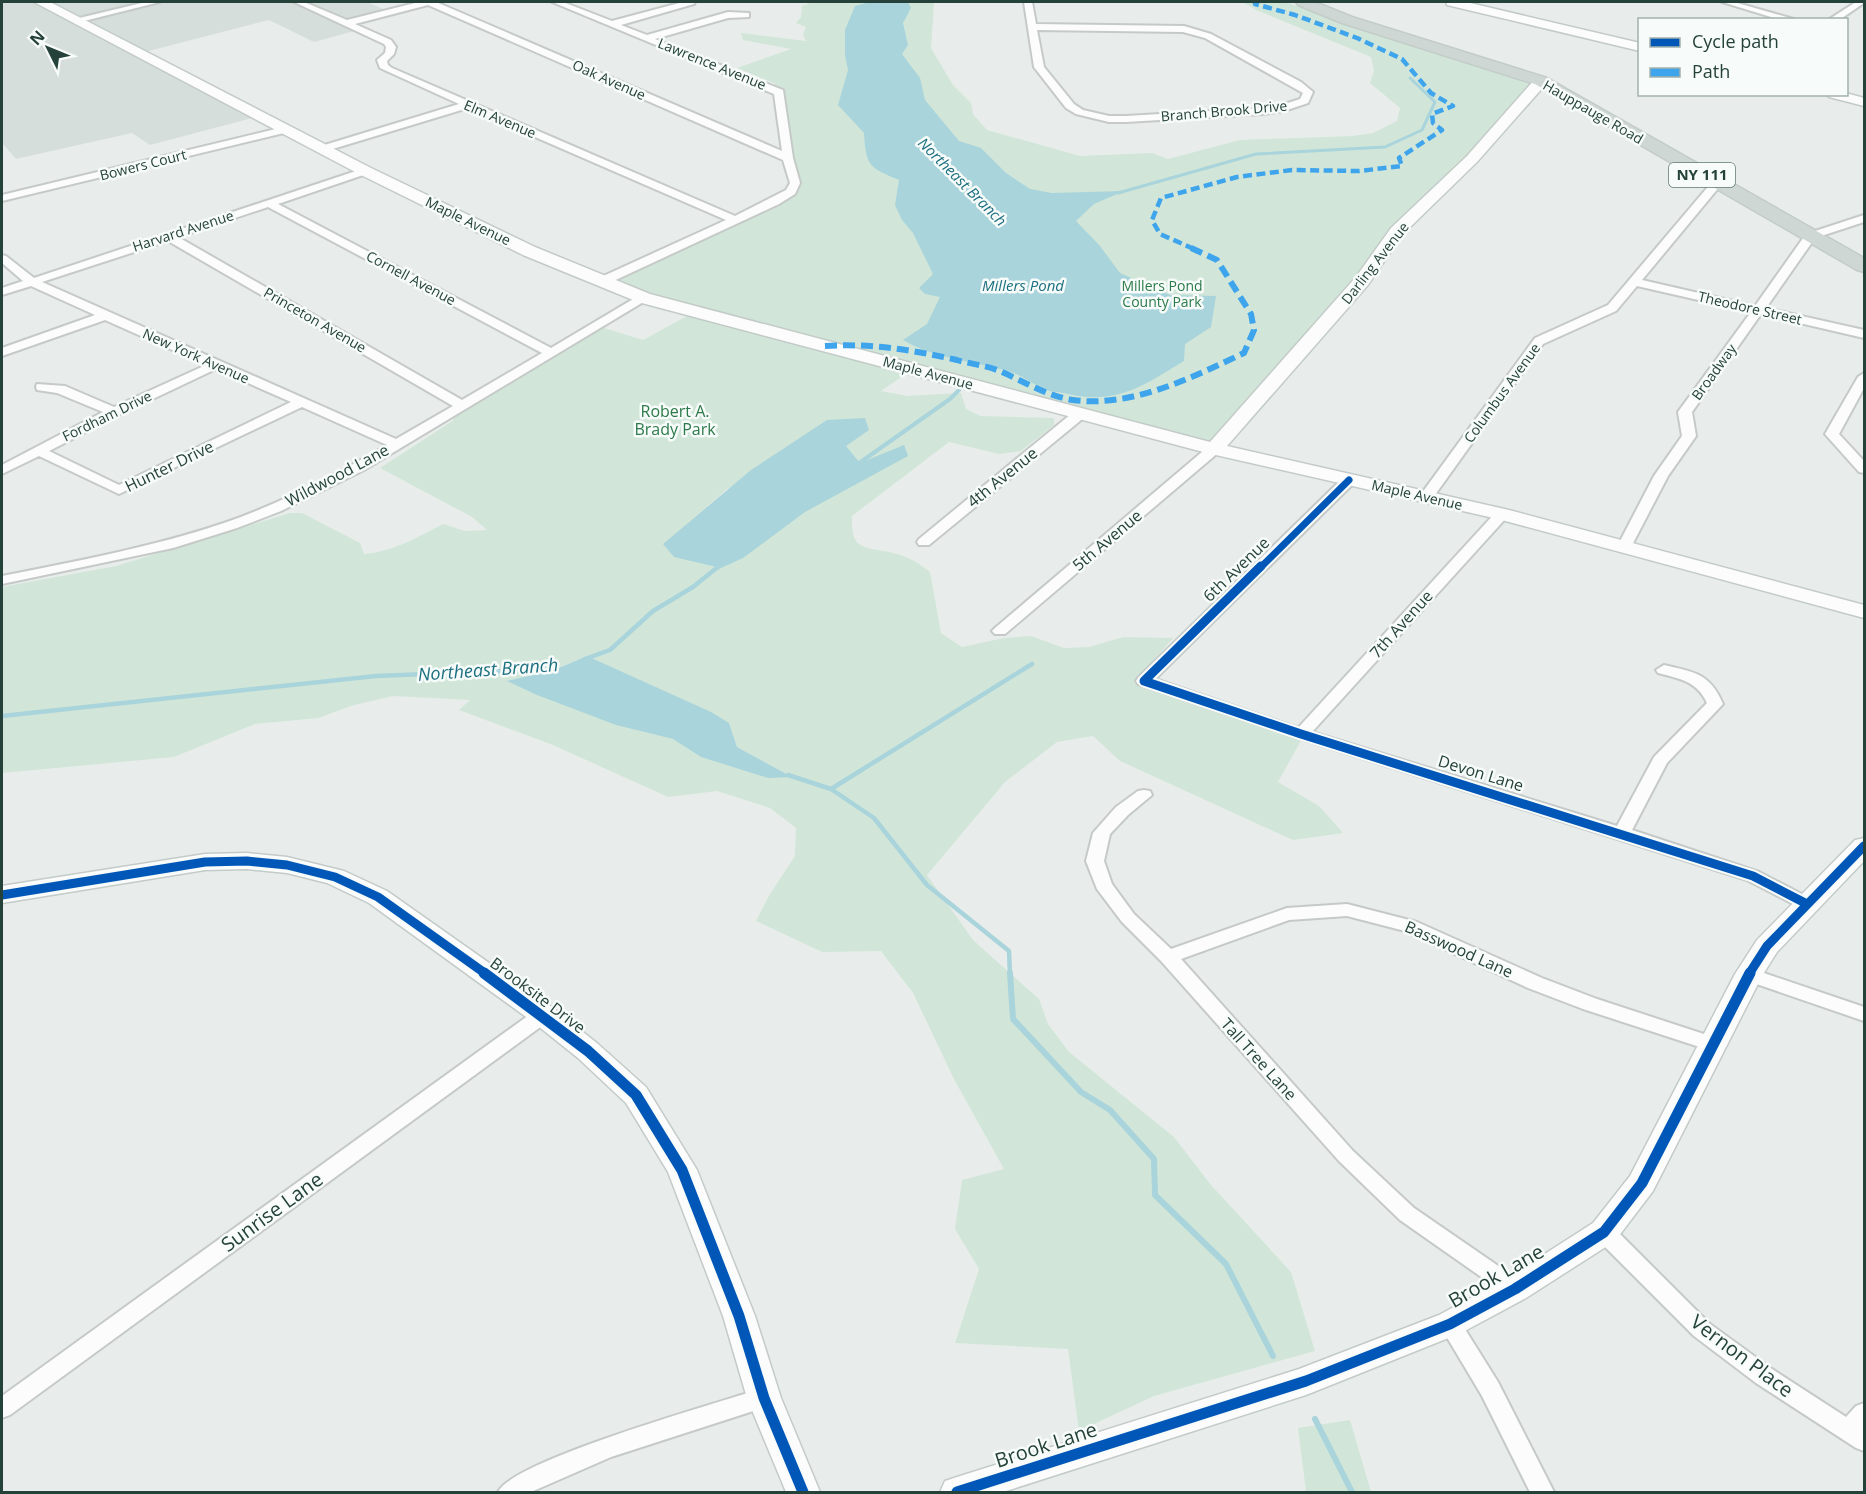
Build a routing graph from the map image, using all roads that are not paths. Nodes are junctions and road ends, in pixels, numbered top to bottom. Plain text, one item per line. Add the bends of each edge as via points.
1 (41, 2) edge
2 (156, 2) edge
3 (298, 2) edge
4 (429, 2) edge
5 (556, 2) edge
6 (692, 2) edge
7 (1028, 2) edge
8 (1303, 2) edge
9 (1452, 2) edge
10 (1726, 2) edge
11 (1860, 2) edge
12 (746, 15) dead end
13 (1786, 18) edge
14 (1835, 18) edge
15 (76, 20) junction
16 (347, 23) junction
17 (613, 24) junction
18 (1032, 27) junction
19 (648, 38) junction
20 (1638, 47) edge
21 (1541, 81) junction
22 (1842, 96) edge
23 (1864, 102) edge
24 (467, 105) junction
25 (284, 130) junction
26 (322, 149) junction
27 (788, 158) junction
28 (365, 171) junction
29 (1716, 184) junction
30 (2, 198) edge
31 (269, 203) junction
32 (1864, 218) edge
33 (734, 220) junction
34 (168, 236) junction
35 (1811, 236) junction
36 (2, 258) edge
37 (1864, 266) edge
38 (603, 281) junction
39 (32, 282) junction
40 (1636, 282) junction
41 (2, 292) edge
42 (644, 298) junction
43 (1757, 310) junction
44 (104, 316) junction
45 (1864, 334) edge
46 (2, 352) edge
47 (552, 353) junction
48 (215, 365) junction
49 (1864, 377) edge
50 (42, 387) dead end
51 (300, 403) junction
52 (462, 406) junction
53 (114, 412) junction
54 (1081, 413) junction
55 (396, 444) junction
56 (1214, 449) junction
57 (38, 451) junction
58 (1864, 469) edge
59 (2, 470) edge
60 (1349, 480) junction
61 (1428, 496) junction
62 (1502, 514) junction
63 (924, 542) dead end
64 (1624, 547) junction
65 (2, 580) edge
66 (1864, 612) edge
67 (1000, 631) dead end
68 (1664, 670) dead end
69 (1144, 681) joint
70 (1301, 734) junction
71 (1144, 795) dead end
72 (1622, 832) junction
73 (1862, 852) edge
74 (2, 895) edge
75 (1807, 904) junction
76 (1168, 957) junction
77 (1749, 974) junction
78 (1864, 1014) edge
79 (543, 1015) junction
80 (1712, 1044) junction
81 (1604, 1232) junction
82 (1515, 1289) junction
83 (1450, 1324) junction
84 (764, 1398) junction
85 (2, 1408) edge
86 (1864, 1413) edge
87 (1856, 1436) edge
88 (510, 1492) edge
89 (803, 1492) edge
90 (957, 1492) edge
91 (1542, 1492) edge

1 - 15 street, Maple Avenue
2 - 15 street
3 - 16 street, Elm Avenue
4 - 16 street
4 - 27 street, Oak Avenue
5 - 17 street, Lawrence Avenue
6 - 17 street
7 - 18 street
8 - 21 main road, Hauppauge Road / NY 111 via 1347,20
9 - 20 street
10 - 13 street
11 - 14 street
12 - 19 street via 728,15
15 - 25 street, Maple Avenue
16 - 24 street, Elm Avenue via 388,42 391,48 382,60 383,66
17 - 19 street, Lawrence Avenue
18 - 18 street, Branch Brook Drive via 1191,30 1308,92 1304,101 1262,111 1126,119 1094,117 1070,106 1039,67
19 - 27 street, Lawrence Avenue via 779,92
21 - 29 main road, Hauppauge Road / NY 111
21 - 56 street, Darling Avenue via 1472,159 1397,231 1320,331
22 - 23 street
24 - 26 street
24 - 33 street, Elm Avenue
25 - 26 street, Maple Avenue
25 - 30 street, Bowers Court
26 - 28 street, Maple Avenue
27 - 33 street, Lawrence Avenue via 795,183 791,192
28 - 31 street, Harvard Avenue
28 - 38 street, Maple Avenue via 529,251
29 - 35 main road, Hauppauge Road / NY 111
29 - 40 street, Columbus Avenue
31 - 34 street, Harvard Avenue
31 - 47 street, Cornell Avenue
32 - 35 street
33 - 38 street, Lawrence Avenue
34 - 39 street, Harvard Avenue
34 - 52 street, Princeton Avenue
35 - 37 main road, Hauppauge Road / NY 111
35 - 43 street, Broadway
36 - 39 street, New York Avenue
38 - 42 street, Maple Avenue
39 - 41 street, Harvard Avenue
39 - 44 street, New York Avenue
40 - 43 street, Theodore Street
40 - 61 street, Columbus Avenue via 1612,308 1558,328 1539,341
42 - 47 street, Wildwood Lane
42 - 54 street, Maple Avenue
43 - 45 street, Theodore Street
43 - 64 street, Broadway via 1685,412 1689,436 1661,476
44 - 46 street
44 - 48 street, New York Avenue
47 - 52 street, Wildwood Lane
48 - 51 street, New York Avenue
48 - 53 street, Fordham Drive
49 - 58 street via 1832,434
50 - 53 street via 60,390
51 - 55 street, New York Avenue
51 - 57 street, Hunter Drive via 119,490
52 - 55 street, Wildwood Lane
53 - 57 street, Fordham Drive
54 - 56 street, Maple Avenue
54 - 63 street, 4th Avenue
55 - 65 street, Wildwood Lane via 310,492 215,531 113,559
56 - 60 street, Maple Avenue
56 - 67 street, 5th Avenue
57 - 59 street, Fordham Drive
60 - 61 street, Maple Avenue
60 - 69 street, 6th Avenue
61 - 62 street, Maple Avenue
62 - 64 street, Maple Avenue
62 - 70 street, 7th Avenue
64 - 66 street, Maple Avenue
68 - 72 street via 1700,680 1710,689 1715,704 1660,761
69 - 70 street, Devon Lane
70 - 72 street, Devon Lane
71 - 76 street, Tall Tree Lane via 1102,833 1095,861 1103,885 1128,918
72 - 75 street, Devon Lane via 1753,876
73 - 75 street, Brook Lane
74 - 79 street, Brooksite Drive via 205,862 287,865 335,878 378,897
75 - 77 street, Brook Lane via 1767,946
76 - 80 street, Basswood Lane via 1287,914 1347,910 1412,926 1535,983
76 - 82 street, Tall Tree Lane via 1346,1156 1400,1207
77 - 78 street
77 - 80 street, Brook Lane
79 - 84 street, Brooksite Drive via 636,1095 682,1170 739,1316
79 - 85 street, Sunrise Lane
80 - 81 street, Brook Lane via 1642,1183
81 - 82 street, Brook Lane
81 - 87 street, Vernon Place via 1702,1330
82 - 83 street, Brook Lane
83 - 90 street, Brook Lane via 1306,1381
83 - 91 street via 1490,1389
84 - 88 street via 585,1456
84 - 89 street, Brooksite Drive
86 - 87 street

